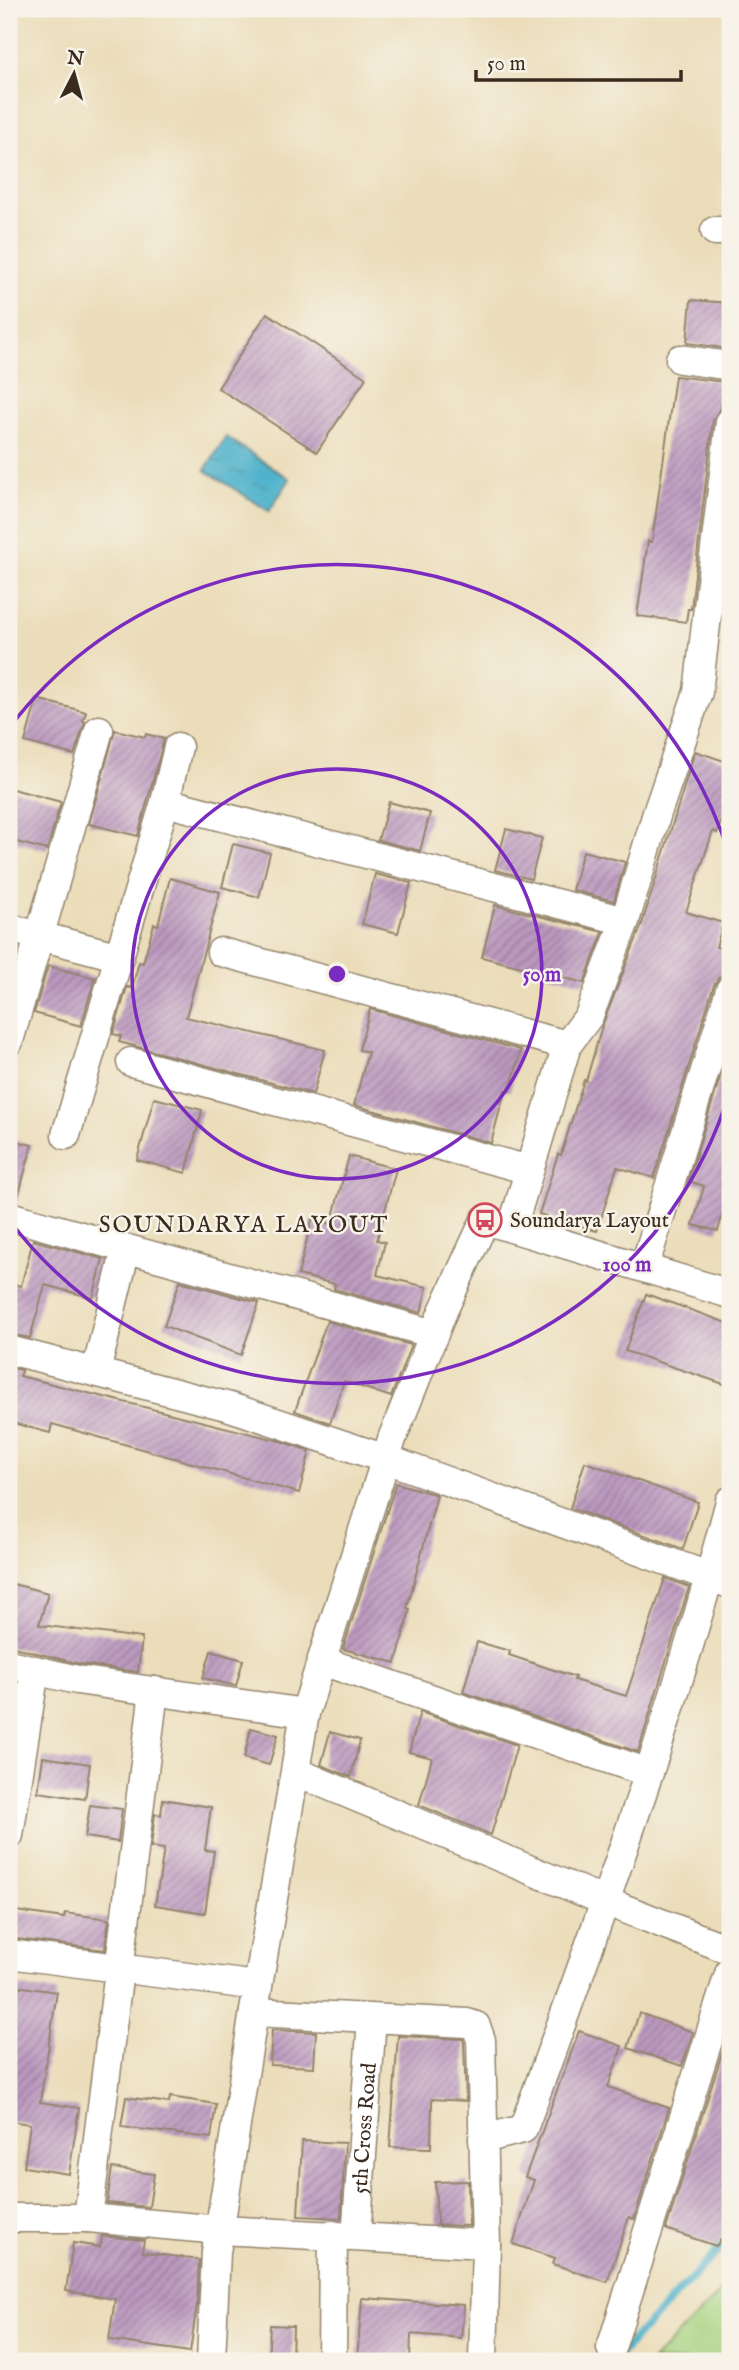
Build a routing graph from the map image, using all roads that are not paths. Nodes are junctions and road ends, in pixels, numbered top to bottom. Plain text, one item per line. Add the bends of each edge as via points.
1 (680, 359) dead end
2 (730, 366) edge
3 (730, 422) edge
4 (99, 730) dead end
5 (178, 747) dead end
6 (165, 802) junction
7 (625, 921) junction
8 (9, 929) edge
9 (40, 936) junction
10 (221, 952) dead end
11 (120, 957) junction
12 (730, 990) edge
13 (9, 1041) edge
14 (567, 1045) junction
15 (131, 1062) dead end
16 (66, 1136) dead end
17 (529, 1170) junction
18 (9, 1216) edge
19 (512, 1228) junction
20 (126, 1249) junction
21 (644, 1268) junction
22 (730, 1294) edge
23 (434, 1334) junction
24 (9, 1350) edge
25 (96, 1372) junction
26 (386, 1459) junction
27 (730, 1501) edge
28 (720, 1581) edge
29 (322, 1661) junction
30 (22, 1667) edge
31 (154, 1691) junction
32 (305, 1713) junction
33 (296, 1772) junction
34 (649, 1773) junction
35 (9, 1835) edge
36 (607, 1902) junction
37 (730, 1950) edge
38 (9, 1954) edge
39 (118, 1968) junction
40 (730, 1971) edge
41 (256, 1999) junction
42 (372, 2019) junction
43 (483, 2140) junction
44 (9, 2218) edge
45 (88, 2218) junction
46 (220, 2230) junction
47 (345, 2236) junction
48 (486, 2244) junction
49 (611, 2348) dead end
50 (211, 2361) edge
51 (332, 2361) edge
52 (483, 2361) edge

1 - 2 street
3 - 7 street via 698,692
4 - 9 street
5 - 6 street
6 - 7 street
6 - 11 street
7 - 14 street via 589,1016
8 - 9 street
9 - 11 street
9 - 13 street
10 - 14 street
11 - 16 street
12 - 21 street
14 - 17 street
15 - 17 street
17 - 19 street
18 - 20 street
19 - 21 street
19 - 23 street via 485,1220
20 - 23 street
20 - 25 street
21 - 22 street
23 - 26 street
24 - 25 street
25 - 26 street via 230,1407
26 - 28 street
26 - 29 street
27 - 28 street
28 - 34 street
29 - 32 street
29 - 34 street
30 - 31 street
30 - 35 street
31 - 32 street
31 - 39 street
32 - 33 street
33 - 36 street
33 - 41 street
34 - 36 street
36 - 37 street
36 - 43 street via 523,2129
38 - 39 street
39 - 41 street
39 - 45 street
40 - 49 street
41 - 42 street
41 - 46 street
42 - 43 street via 476,2026 481,2040
42 - 47 street, 5th Cross Road
43 - 48 street
44 - 45 street
45 - 46 street
46 - 47 street
46 - 50 street
47 - 48 street
47 - 51 street, 5th Cross Road
48 - 52 street

